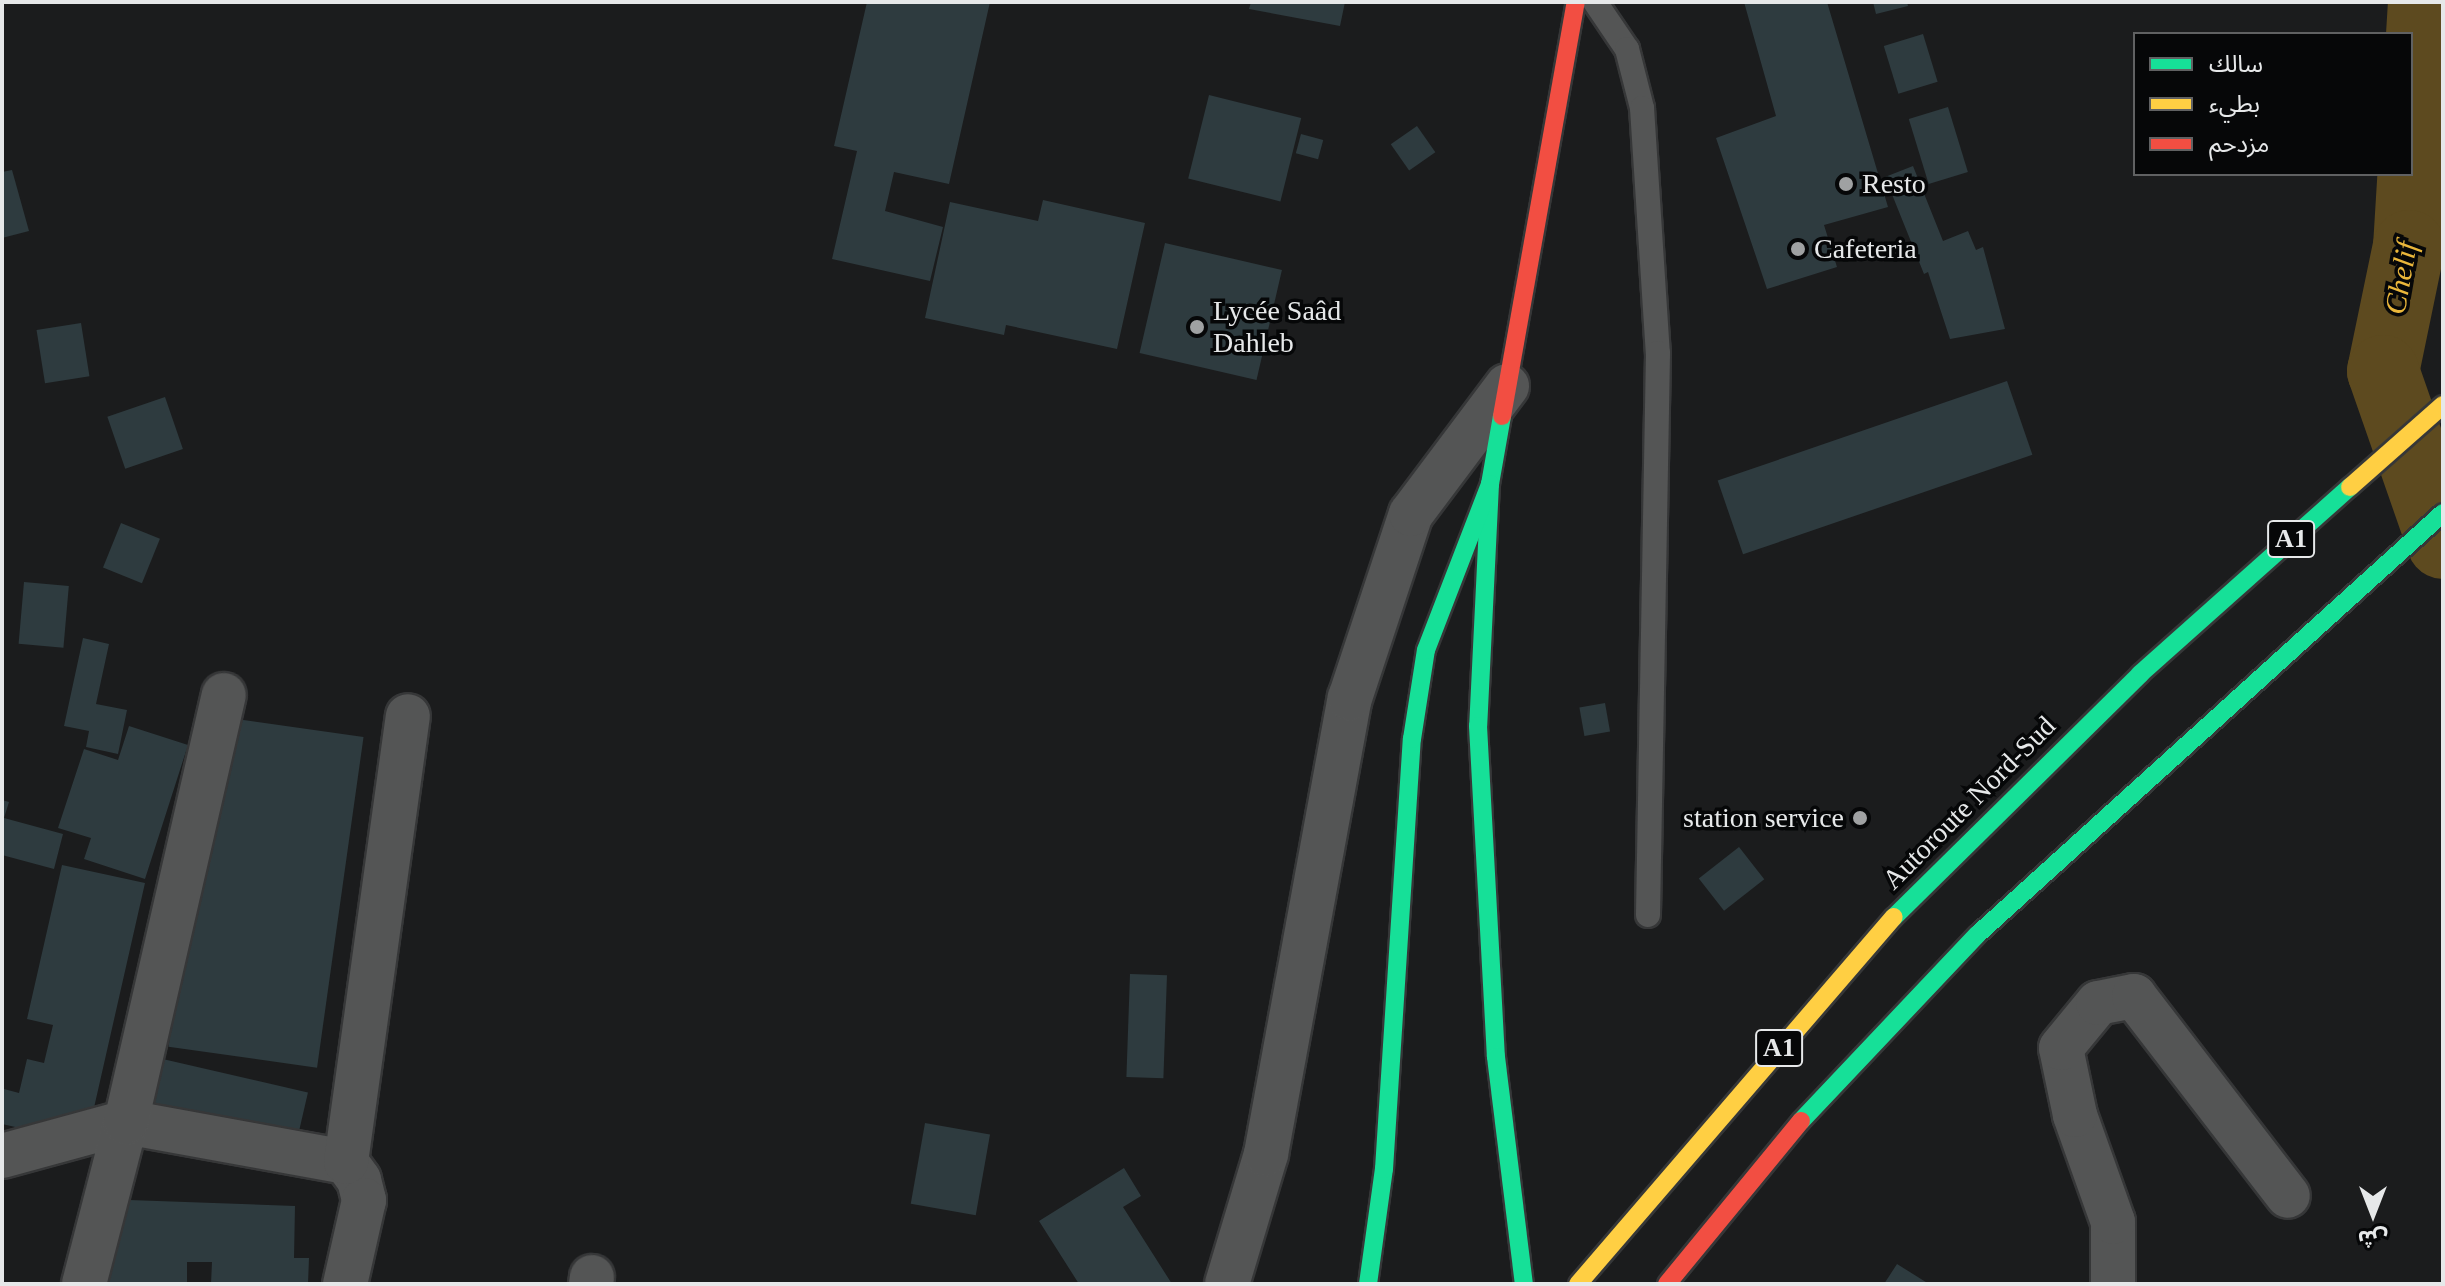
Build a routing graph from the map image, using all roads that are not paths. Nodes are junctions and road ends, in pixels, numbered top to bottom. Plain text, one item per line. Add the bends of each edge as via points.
1 (1576, 2) edge
2 (1595, 2) edge
3 (1507, 386) junction
4 (2443, 405) edge
5 (1490, 484) junction
6 (2443, 513) edge
7 (224, 695) dead end
8 (408, 716) dead end
9 (1648, 915) dead end
10 (126, 1122) junction
11 (2, 1156) edge
12 (346, 1162) junction
13 (2288, 1196) dead end
14 (84, 1284) edge
15 (345, 1284) edge
16 (1227, 1284) edge
17 (1368, 1284) edge
18 (1524, 1284) edge
19 (1578, 1284) edge
20 (1667, 1284) edge
21 (2113, 1284) edge

1 - 3 main road
2 - 9 lane via 1627,49 1642,108 1658,353
3 - 5 main road
3 - 16 street via 1411,514 1350,698 1266,1154
4 - 19 main road, Autoroute Nord-Sud / A1 via 2140,674 1874,937
5 - 17 main road via 1426,650 1412,739 1384,1169
5 - 18 main road via 1478,726 1496,1057
6 - 20 main road, A1 via 1978,934 1756,1172
7 - 10 street
8 - 12 street
10 - 11 street
10 - 12 street
10 - 14 street
12 - 15 street via 359,1180 364,1200
13 - 21 street via 2134,996 2098,1003 2061,1048 2075,1115 2113,1222

